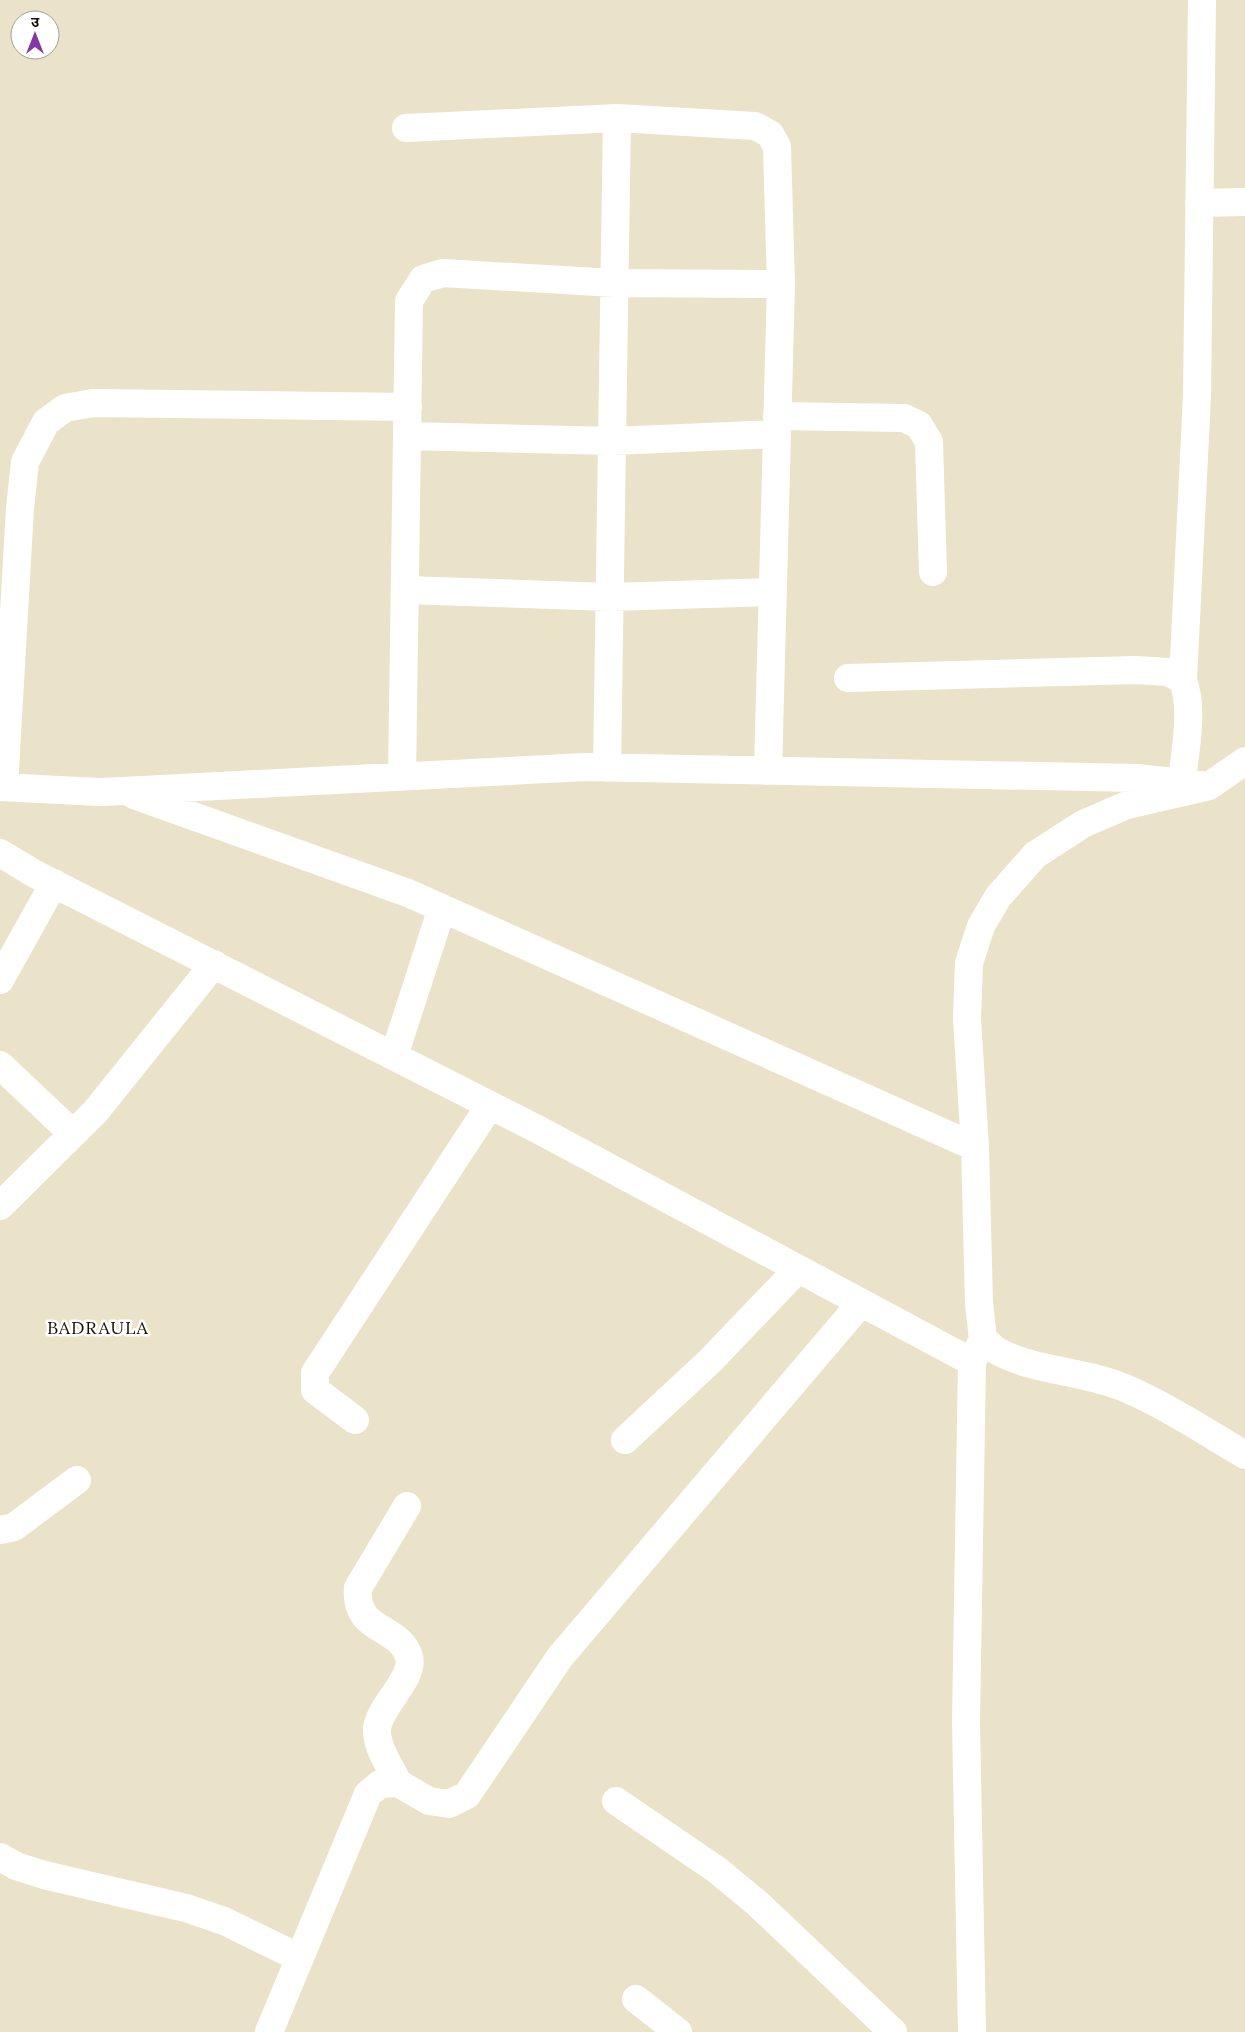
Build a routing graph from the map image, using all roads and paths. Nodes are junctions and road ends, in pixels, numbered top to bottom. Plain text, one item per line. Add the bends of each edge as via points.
1 (1202, 0) edge
2 (617, 118) junction
3 (406, 128) dead end
4 (1245, 202) edge
5 (1199, 203) junction
6 (614, 283) junction
7 (781, 284) junction
8 (408, 407) junction
9 (777, 425) junction
10 (407, 436) junction
11 (612, 440) junction
12 (933, 572) dead end
13 (405, 590) junction
14 (773, 592) junction
15 (610, 597) junction
16 (848, 678) dead end
17 (1183, 680) junction
18 (1245, 761) edge
19 (607, 768) junction
20 (768, 771) junction
21 (402, 777) junction
22 (1182, 782) junction
23 (1210, 786) junction
24 (2, 787) edge
25 (123, 791) junction
26 (0, 853) edge
27 (54, 883) junction
28 (442, 908) junction
29 (214, 964) junction
30 (0, 980) edge
31 (394, 1056) junction
32 (0, 1065) edge
33 (490, 1105) junction
34 (73, 1134) junction
35 (975, 1147) junction
36 (0, 1206) edge
37 (798, 1269) junction
38 (861, 1303) junction
39 (978, 1350) junction
40 (356, 1420) dead end
41 (625, 1440) dead end
42 (1245, 1455) edge
43 (77, 1480) dead end
44 (407, 1506) dead end
45 (0, 1530) edge
46 (398, 1783) junction
47 (616, 1802) dead end
48 (0, 1857) edge
49 (300, 1958) junction
50 (636, 1999) dead end
51 (269, 2032) edge
52 (678, 2032) edge
53 (893, 2032) edge
54 (972, 2032) edge

1 - 5 street
2 - 3 street
2 - 6 street
2 - 7 street via 755,126 770,134 778,147
4 - 5 street
5 - 17 street via 1197,396
6 - 7 street
6 - 8 street via 443,273 423,279 409,302
6 - 11 street
7 - 9 street
8 - 10 street
8 - 24 street via 93,403 65,408 46,422 26,462 20,508
9 - 11 street
9 - 12 street via 904,418 919,425 929,442
9 - 14 street
10 - 11 street
10 - 13 street
11 - 15 street
13 - 15 street
13 - 21 street
14 - 15 street
14 - 20 street
15 - 19 street
16 - 17 street via 1136,670 1168,672
17 - 22 street via 1188,693 1188,708
18 - 23 street
19 - 20 street
19 - 21 street
20 - 22 street via 1136,778
21 - 25 street
22 - 23 street
23 - 35 street via 1128,805 1083,824 1035,855 998,896 981,926 969,963 967,1018
24 - 25 street
25 - 28 street
26 - 27 street
27 - 29 street
27 - 30 street
28 - 31 street
28 - 35 street
29 - 31 street
29 - 34 street via 120,1082
31 - 33 street
32 - 34 street
33 - 37 street
33 - 40 street via 315,1373 315,1390
34 - 36 street
35 - 39 street
37 - 38 street
37 - 41 street via 710,1361
38 - 39 street
38 - 46 street via 560,1656 466,1795 449,1804 429,1802
39 - 42 street via 999,1352 1031,1364 1124,1388
39 - 54 street via 966,1722
43 - 45 street via 14,1527
44 - 46 street via 358,1588 357,1602 364,1616 402,1644 410,1658 409,1670 381,1715 377,1730
46 - 49 street via 380,1784 368,1794
47 - 53 street via 731,1881
48 - 49 street via 44,1875 186,1908 224,1921
49 - 51 street
50 - 52 street

